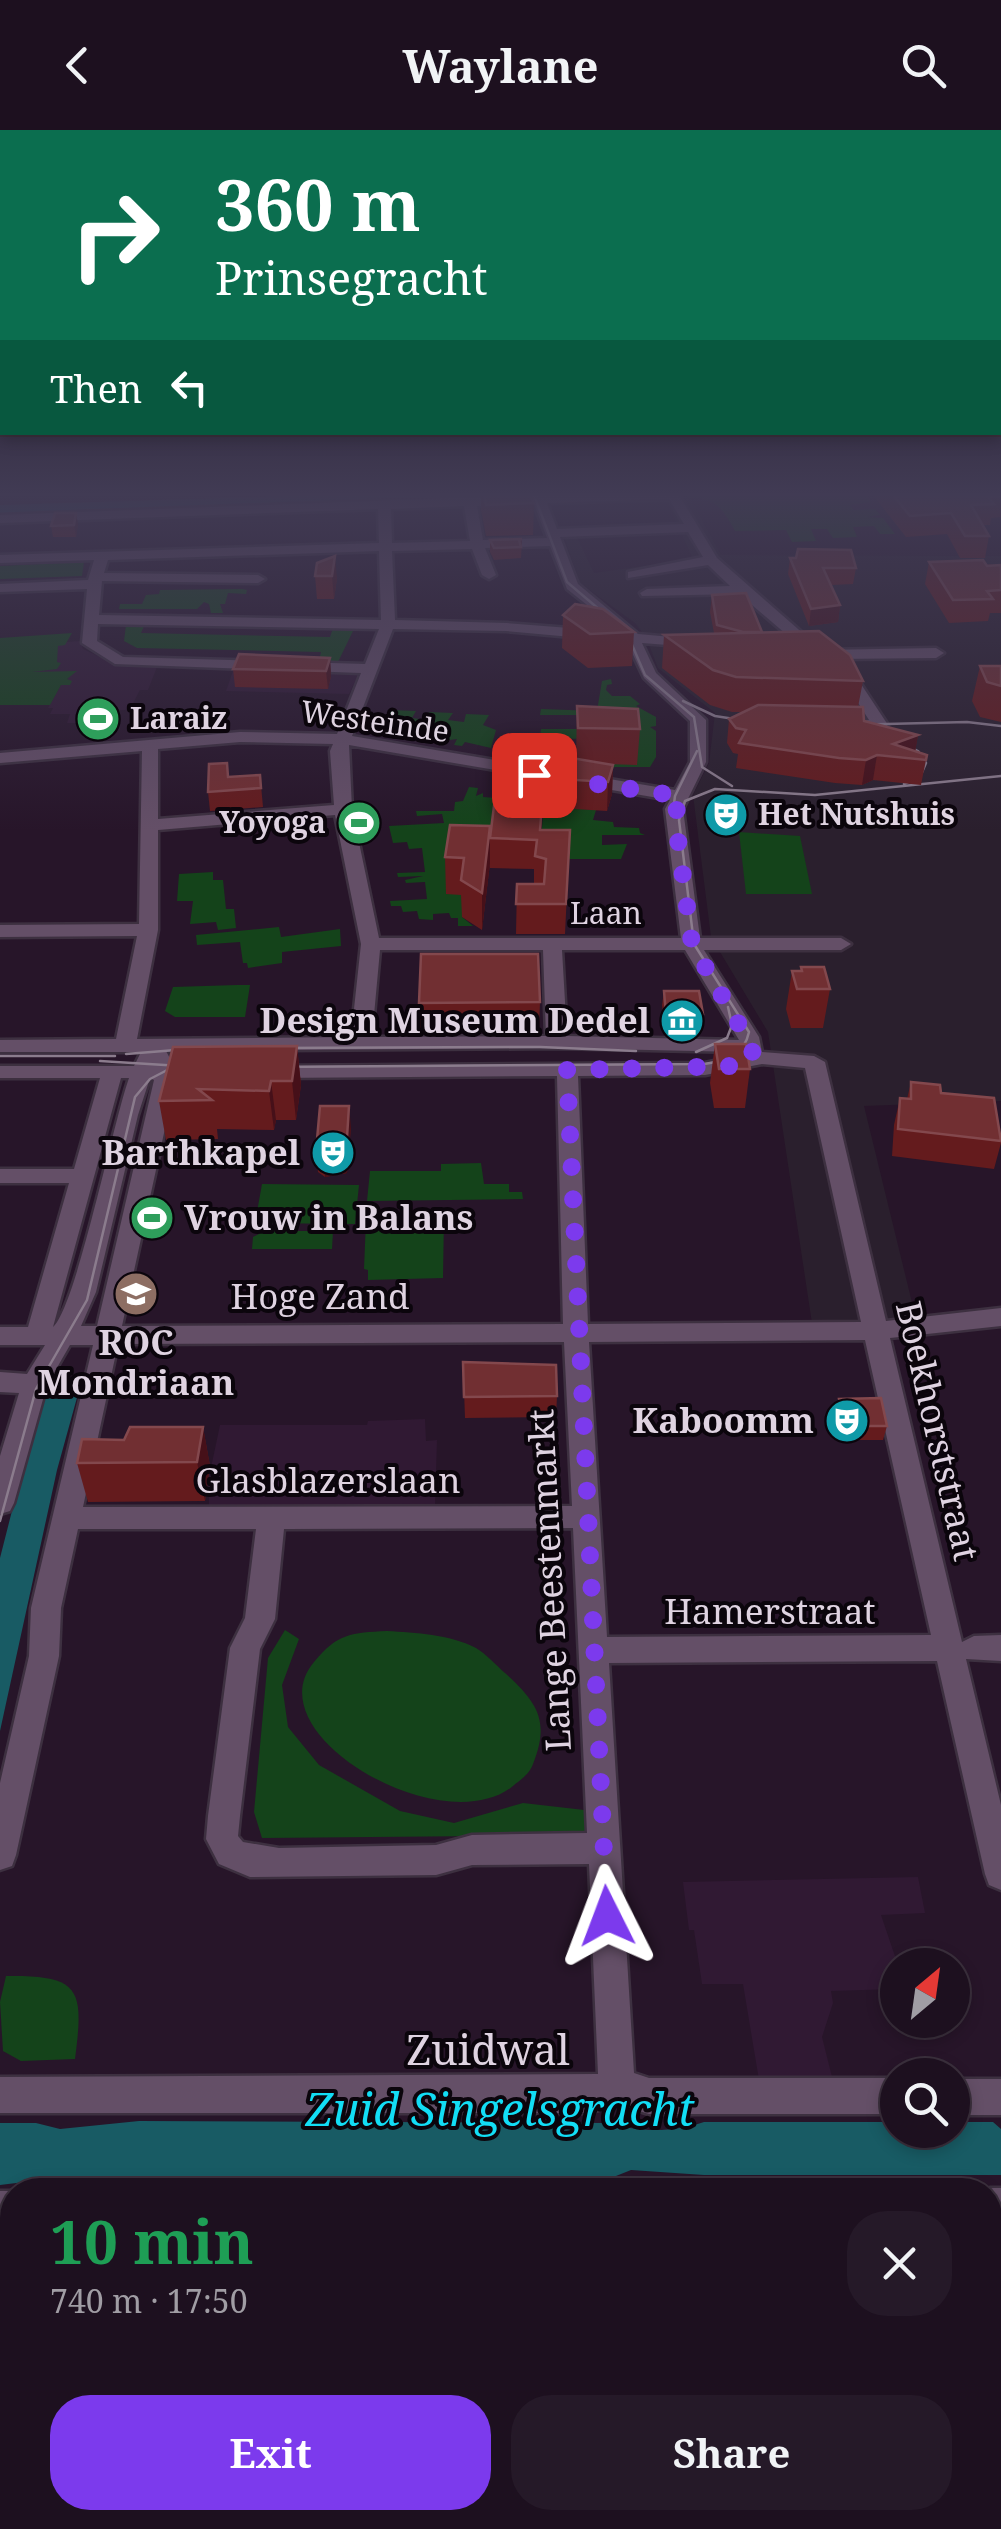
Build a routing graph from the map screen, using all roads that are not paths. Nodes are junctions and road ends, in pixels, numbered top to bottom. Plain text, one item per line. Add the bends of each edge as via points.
1 (92, 607) edge
2 (196, 607) edge
3 (292, 607) edge
4 (388, 607) edge
5 (597, 607) edge
6 (763, 607) edge
7 (90, 620) junction
8 (388, 624) junction
9 (635, 638) junction
10 (936, 653) dead end
11 (820, 654) junction
12 (788, 656) edge
13 (643, 661) junction
14 (371, 669) junction
15 (834, 725) edge
16 (342, 739) junction
17 (150, 743) junction
18 (0, 758) edge
19 (678, 805) junction
20 (343, 809) junction
21 (151, 825) junction
22 (148, 930) junction
23 (0, 931) edge
24 (370, 944) junction
25 (552, 944) junction
26 (692, 944) junction
27 (841, 944) dead end
28 (361, 1039) junction
29 (557, 1042) junction
30 (152, 1044) junction
31 (125, 1045) junction
32 (0, 1046) edge
33 (753, 1053) junction
34 (0, 1072) edge
35 (112, 1072) junction
36 (142, 1072) junction
37 (166, 1072) junction
38 (218, 1072) edge
39 (257, 1072) edge
40 (567, 1073) junction
41 (0, 1176) edge
42 (83, 1176) junction
43 (142, 1181) junction
44 (102, 1214) junction
45 (1001, 1317) edge
46 (576, 1330) junction
47 (876, 1331) junction
48 (107, 1333) junction
49 (0, 1336) edge
50 (52, 1341) junction
51 (36, 1380) junction
52 (0, 1382) edge
53 (0, 1503) edge
54 (588, 1517) junction
55 (68, 1518) junction
56 (271, 1519) junction
57 (974, 1648) edge
58 (594, 1650) junction
59 (603, 1848) junction
60 (0, 1855) edge
61 (1001, 1874) edge
62 (617, 2086) junction
63 (0, 2095) edge
64 (880, 2096) edge
65 (970, 2097) edge
66 (1001, 2097) edge

1 - 7 street
2 - 7 street
3 - 8 street
4 - 8 street
5 - 9 street
6 - 11 street
7 - 14 street via 91,646 130,662
8 - 9 street
8 - 14 street
9 - 13 street
9 - 13 street via 657,639 693,656
10 - 11 street
11 - 12 street
11 - 15 street via 854,684 880,725
13 - 19 street via 657,684 706,720 698,762
14 - 16 street
16 - 17 street, Westeinde
16 - 19 street, Westeinde
16 - 20 street
17 - 18 street, Westeinde
17 - 21 street
19 - 26 street
20 - 21 street
20 - 24 street
21 - 22 street
22 - 23 street
22 - 31 street
24 - 25 street, Laan
24 - 28 street
25 - 26 street, Laan
25 - 29 street
26 - 27 street, Laan
26 - 33 street
28 - 29 street
28 - 30 street
29 - 33 street
30 - 31 street
30 - 36 street
30 - 37 street
31 - 32 street
33 - 40 street via 705,1070
33 - 47 street, Boekhorststraat via 814,1062
34 - 35 street
35 - 36 street
35 - 42 street
36 - 37 street
36 - 44 street
37 - 38 street
37 - 43 street
39 - 40 street
40 - 46 street, Lange Beestenmarkt
41 - 42 street
42 - 50 street
43 - 44 street
43 - 48 street
44 - 50 street via 84,1292
45 - 47 street, Hoge Zand
46 - 47 street, Hoge Zand
46 - 48 street, Hoge Zand
46 - 54 street, Lange Beestenmarkt
47 - 57 street, Boekhorststraat
48 - 50 street, Hoge Zand
48 - 55 street
49 - 50 street, Hoge Zand
50 - 51 street
51 - 52 street
51 - 53 street
54 - 56 street, Glasblazerslaan
54 - 58 street, Lange Beestenmarkt
55 - 56 street, Glasblazerslaan
55 - 60 street
56 - 59 street via 260,1619 245,1648 224,1816 222,1839 231,1853 279,1864
57 - 58 street, Hamerstraat
57 - 61 street, Boekhorststraat
58 - 59 street, Lange Beestenmarkt
59 - 62 street, Lange Beestenmarkt
62 - 63 street, Zuidwal via 590,2095
62 - 64 street, Zuidwal via 648,2096
65 - 66 street

